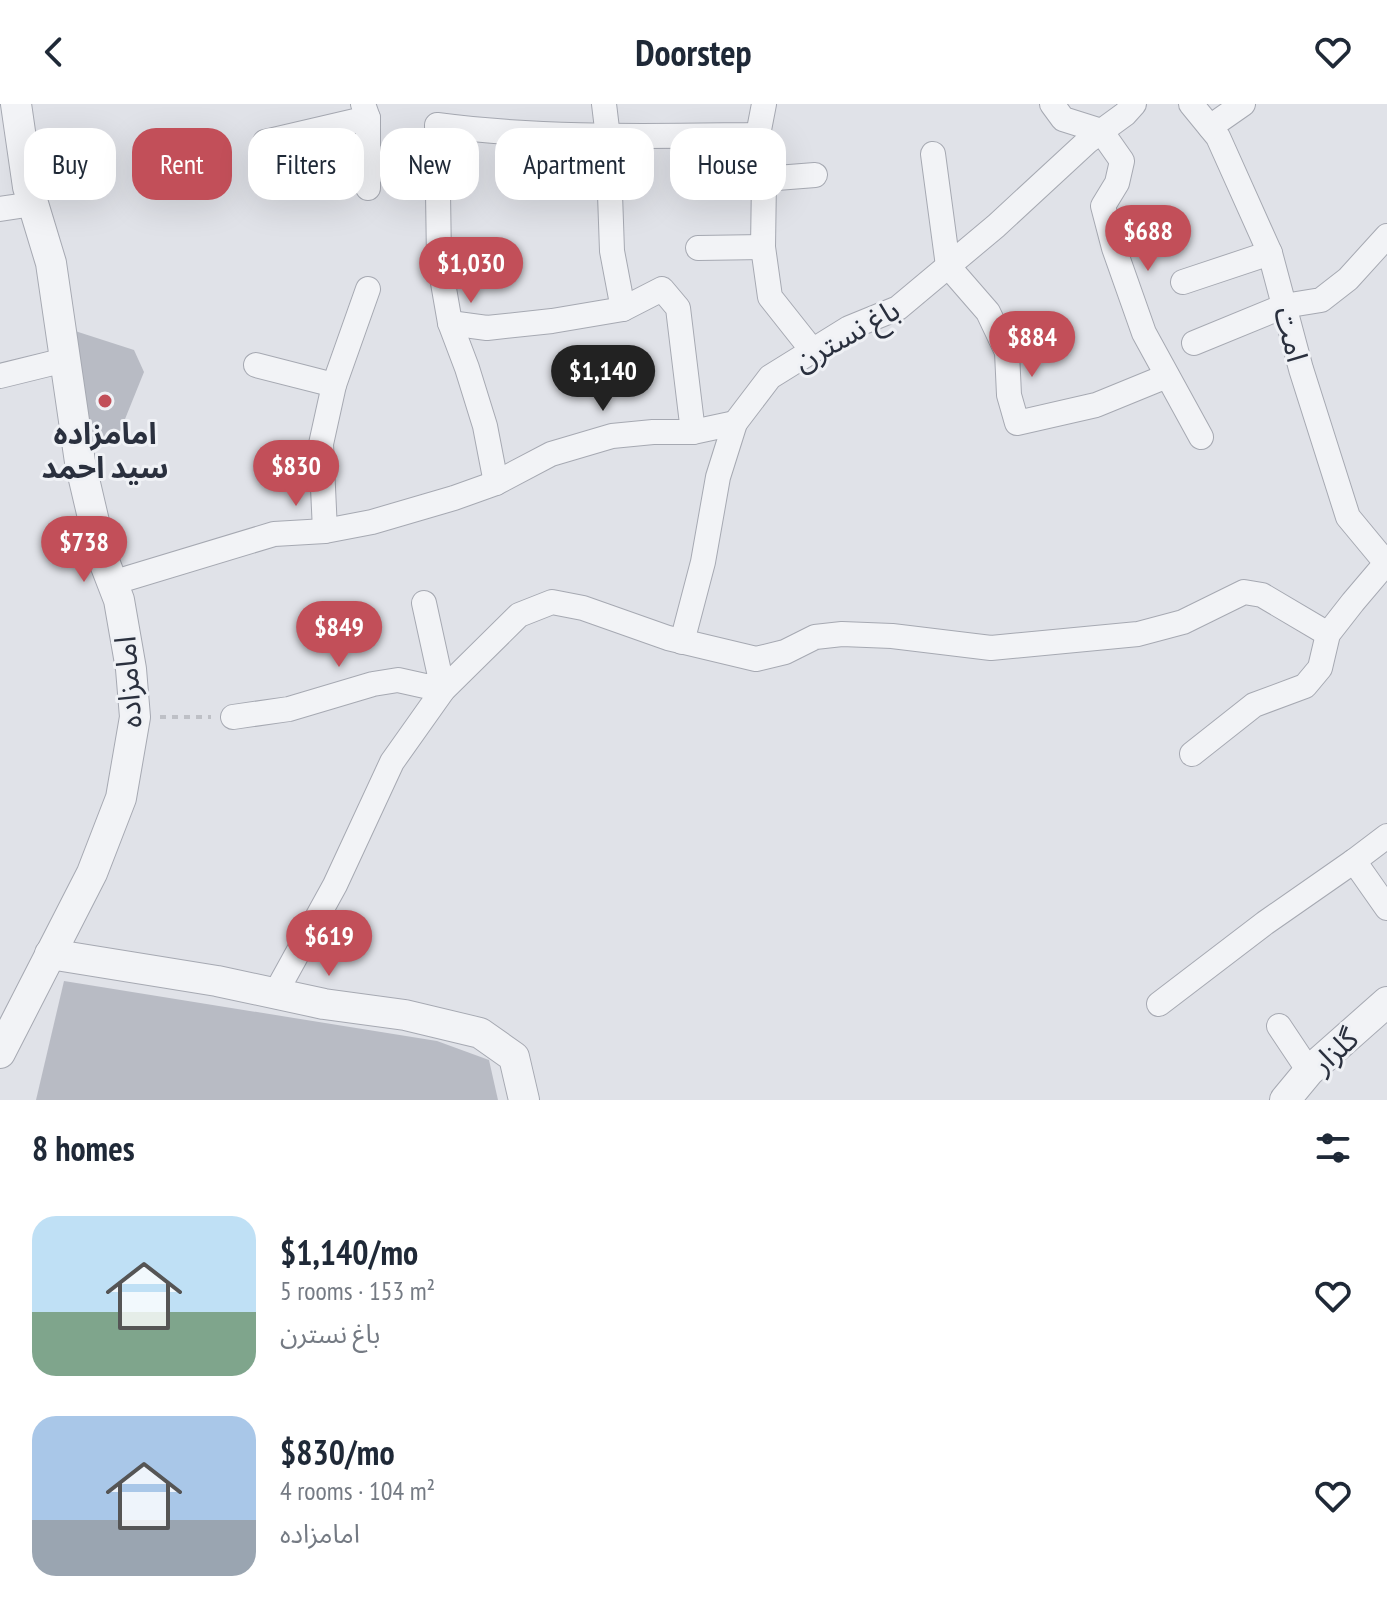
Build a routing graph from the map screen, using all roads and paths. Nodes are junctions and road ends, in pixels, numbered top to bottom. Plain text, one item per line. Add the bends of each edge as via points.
1 (16, 104) edge
2 (604, 104) edge
3 (764, 104) edge
4 (1052, 104) edge
5 (1134, 104) edge
6 (1191, 104) edge
7 (1243, 104) edge
8 (366, 111) edge
9 (1210, 127) junction
10 (311, 128) edge
11 (607, 128) edge
12 (759, 128) edge
13 (1101, 131) junction
14 (495, 132) edge
15 (933, 154) dead end
16 (815, 175) dead end
17 (786, 177) edge
18 (368, 188) dead end
19 (610, 200) edge
20 (764, 200) edge
21 (33, 204) junction
22 (0, 209) edge
23 (1387, 236) edge
24 (763, 247) junction
25 (698, 248) dead end
26 (1270, 253) junction
27 (948, 266) junction
28 (1183, 282) dead end
29 (368, 289) dead end
30 (1284, 306) junction
31 (623, 309) junction
32 (450, 323) junction
33 (1194, 343) dead end
34 (812, 350) junction
35 (65, 360) junction
36 (256, 365) dead end
37 (0, 376) edge
38 (1167, 376) junction
39 (334, 385) junction
40 (735, 423) junction
41 (693, 432) junction
42 (1201, 437) dead end
43 (496, 483) junction
44 (325, 531) junction
45 (1387, 563) edge
46 (112, 583) junction
47 (424, 603) dead end
48 (1328, 634) junction
49 (682, 642) junction
50 (443, 690) junction
51 (135, 717) junction
52 (233, 717) joint
53 (1192, 754) dead end
54 (1387, 836) edge
55 (1354, 861) junction
56 (1387, 908) edge
57 (50, 954) junction
58 (275, 994) junction
59 (1387, 1002) edge
60 (1159, 1004) dead end
61 (1279, 1026) dead end
62 (0, 1053) edge
63 (1309, 1071) junction
64 (524, 1100) edge
65 (1285, 1100) edge

1 - 21 street, امامزاده
2 - 11 street
3 - 12 street
4 - 13 street via 1063,119
5 - 13 street, باغ نسترن
6 - 9 street, امت
7 - 9 street
8 - 10 street
8 - 18 street
9 - 26 street, امت
13 - 27 street, باغ نسترن
13 - 38 street via 1122,161 1103,206 1114,248 1144,333
14 - 32 street via 437,125 439,260
15 - 27 street
16 - 17 street
19 - 31 street via 612,251
20 - 24 street
21 - 22 street
21 - 35 street, امامزاده via 51,263
23 - 30 street via 1321,300
24 - 25 street
24 - 34 street via 770,297
26 - 28 street
26 - 30 street, امت
27 - 34 street, باغ نسترن via 898,308
27 - 38 street via 988,312 1007,352 1009,395 1017,423 1096,405
29 - 39 street
30 - 33 street
30 - 45 street, امت via 1348,517
31 - 32 street via 487,328
31 - 41 street via 662,289 678,308
32 - 43 street via 485,426
34 - 40 street, باغ نسترن via 770,377
35 - 37 street
35 - 46 street, امامزاده via 80,462
36 - 39 street
38 - 42 street
39 - 44 street via 321,444
40 - 41 street
40 - 49 street, باغ نسترن
41 - 43 street via 612,436 551,454
43 - 44 street via 372,522
44 - 46 street via 274,534
45 - 48 street
46 - 51 street, امامزاده via 119,600
47 - 50 street
48 - 49 street via 1262,595 1244,592 1183,622 1138,634 991,648 842,634 815,637 756,659
48 - 53 street via 1320,668 1305,686 1254,705
49 - 50 street via 552,602 519,615
50 - 52 street via 398,680 289,709
50 - 58 street via 392,762 335,885
51 - 52 path
51 - 57 street, امامزاده via 121,798 92,873
54 - 55 street
55 - 56 street
55 - 60 street
57 - 58 street
57 - 62 street, امامزاده
58 - 64 street via 480,1033 514,1057
59 - 63 street, گلزار
61 - 63 street
63 - 65 street, گلزار

